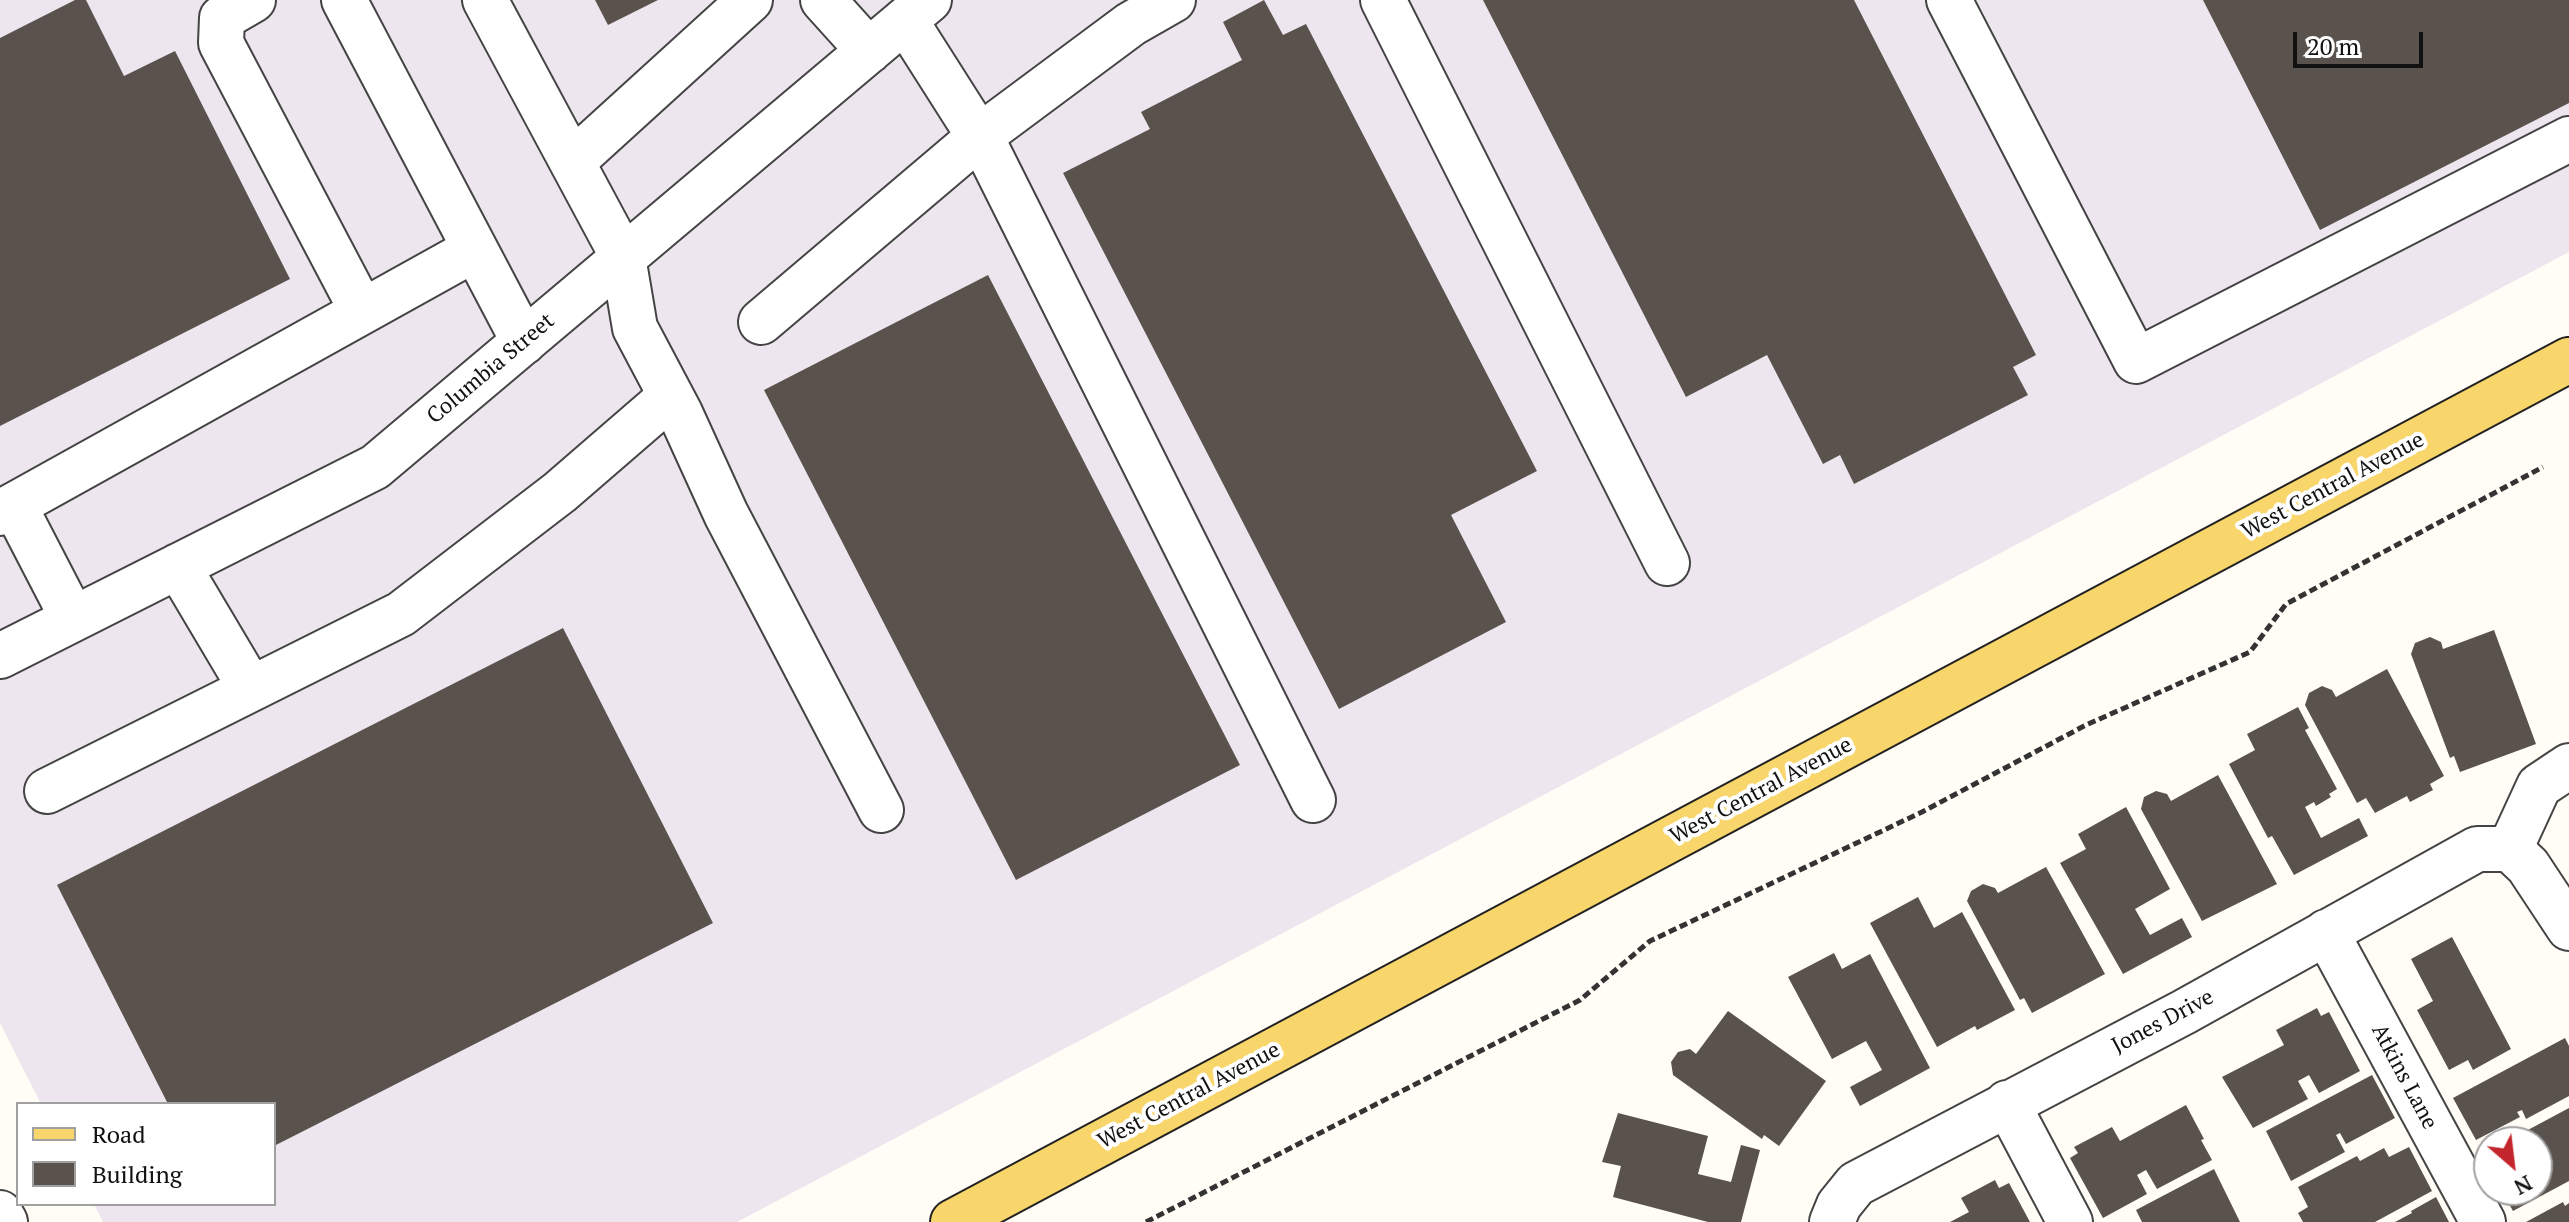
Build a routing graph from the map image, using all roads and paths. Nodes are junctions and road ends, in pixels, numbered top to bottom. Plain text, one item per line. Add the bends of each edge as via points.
1 (253, 0) edge
2 (344, 0) edge
3 (485, 0) edge
4 (750, 0) edge
5 (823, 0) edge
6 (1173, 0) edge
7 (1383, 0) edge
8 (1949, 0) edge
9 (917, 10) edge
10 (869, 51) junction
11 (979, 137) junction
12 (2569, 139) edge
13 (572, 162) junction
14 (475, 249) junction
15 (623, 257) junction
16 (362, 311) junction
17 (761, 322) dead end
18 (524, 342) junction
19 (2569, 361) edge
20 (671, 396) junction
21 (2543, 467) dead end
22 (7, 509) edge
23 (1667, 563) dead end
24 (178, 566) junction
25 (73, 619) junction
26 (0, 656) edge
27 (251, 689) junction
28 (2569, 766) edge
29 (47, 791) dead end
30 (1313, 800) dead end
31 (881, 810) dead end
32 (2510, 849) junction
33 (2569, 928) edge
34 (2326, 932) junction
35 (2007, 1103) junction
36 (0, 1213) edge
37 (5, 1222) edge
38 (953, 1222) edge
39 (1146, 1222) edge
40 (1832, 1222) edge
41 (2070, 1222) edge
42 (2483, 1222) edge

1 - 16 street via 222,18 221,43
2 - 14 street
3 - 13 street
4 - 13 street
5 - 10 street
6 - 11 street via 1131,24
7 - 23 street
8 - 12 street via 2136,361
9 - 10 street, Columbia Street
9 - 11 street
10 - 15 street, Columbia Street
11 - 17 street
11 - 30 street
13 - 15 street
14 - 16 street
14 - 18 street
15 - 18 street, Columbia Street
15 - 20 street via 635,328
16 - 22 street
18 - 24 street, Columbia Street via 375,467
19 - 38 main road, West Central Avenue
20 - 27 street via 560,492 401,614
20 - 31 street via 726,514
21 - 39 path via 2286,604 2250,652 2086,725 1922,812 1650,941 1580,1000
22 - 25 street
24 - 25 street, Columbia Street
24 - 27 street
25 - 26 street, Columbia Street
27 - 29 street
28 - 32 street via 2539,786
32 - 33 street via 2528,866
32 - 34 street, Jones Drive via 2477,849
34 - 35 street, Jones Drive
34 - 42 street, Atkins Lane
35 - 40 street, Jones Drive via 1856,1184
35 - 41 street
36 - 37 street

